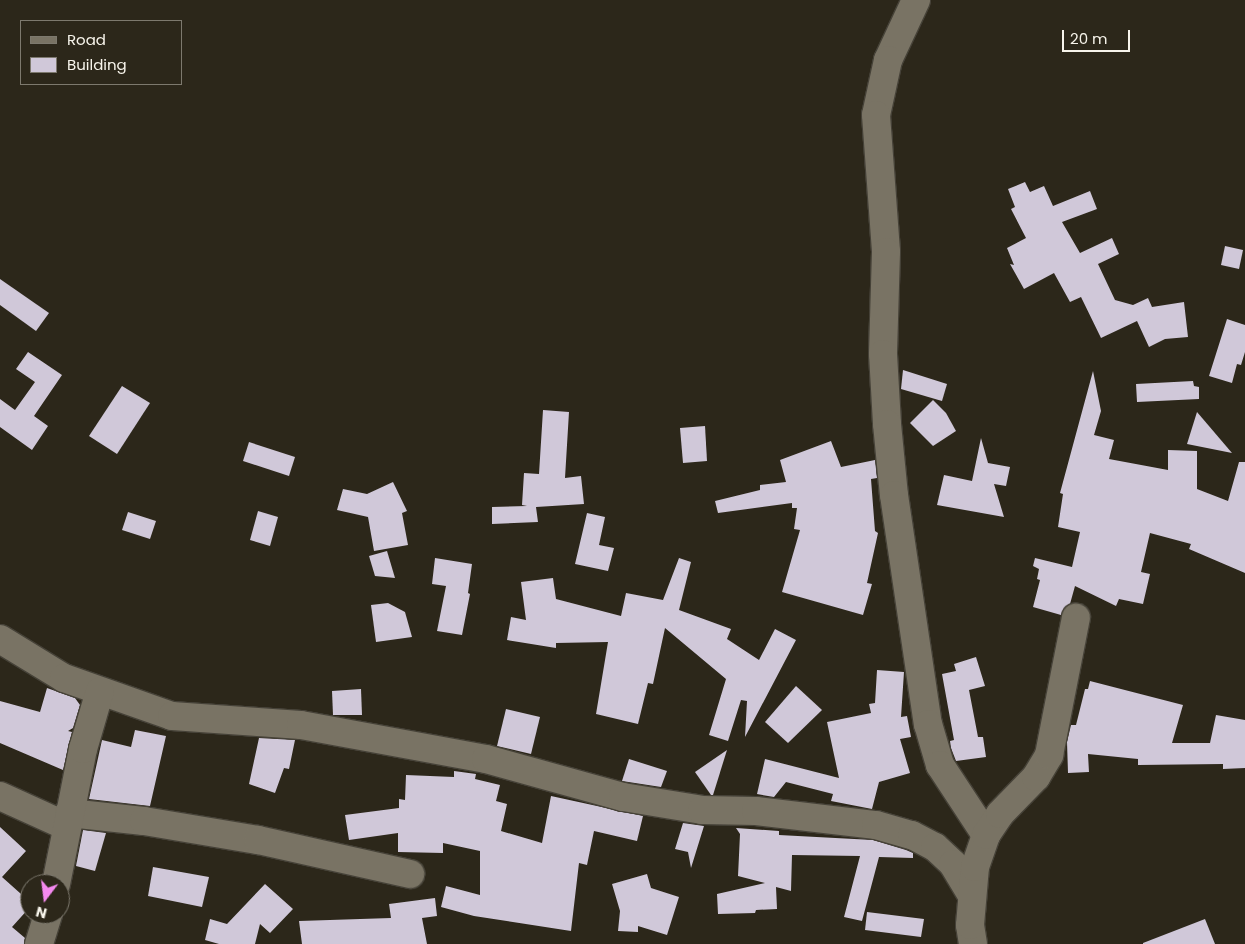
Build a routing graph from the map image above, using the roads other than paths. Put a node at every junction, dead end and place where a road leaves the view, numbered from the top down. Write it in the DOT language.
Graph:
graph roads {
  1 [pos="916,0"];
  2 [pos="1076,618"];
  3 [pos="0,639"];
  4 [pos="100,691"];
  5 [pos="0,796"];
  6 [pos="67,820"];
  7 [pos="986,835"];
  8 [pos="58,874"];
  9 [pos="410,874"];
  10 [pos="970,892"];
  11 [pos="45,924"];
  12 [pos="39,944"];
  13 [pos="973,944"];
  1 -- 7 [label="street"];
  2 -- 7 [label="street"];
  3 -- 4 [label="street"];
  4 -- 6 [label="street"];
  4 -- 10 [label="street"];
  5 -- 6 [label="street"];
  6 -- 8 [label="street"];
  6 -- 9 [label="street"];
  7 -- 10 [label="street"];
  10 -- 13 [label="street"];
  11 -- 12 [label="street"];
}
